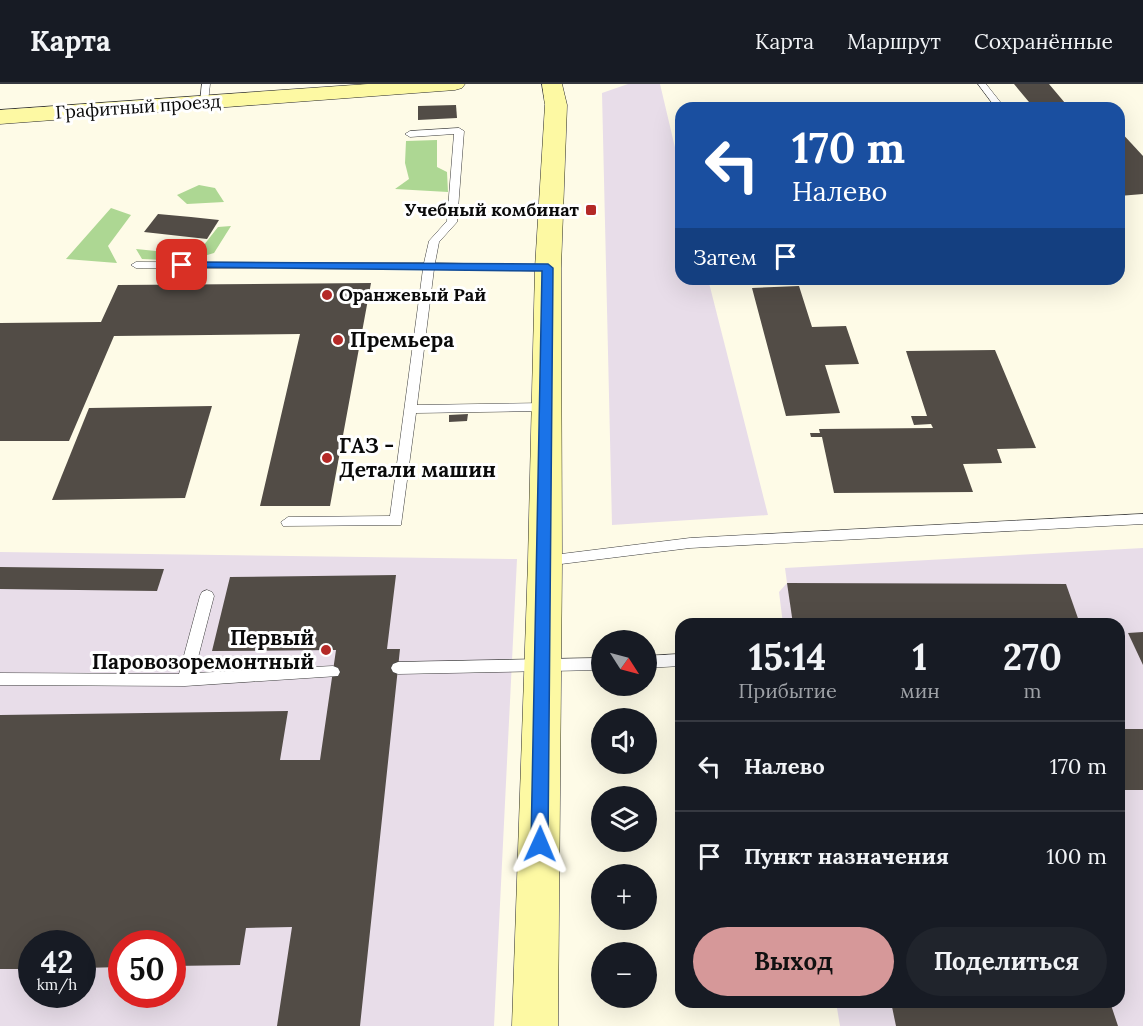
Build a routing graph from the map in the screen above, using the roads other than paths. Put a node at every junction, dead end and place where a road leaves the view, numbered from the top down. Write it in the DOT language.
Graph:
graph roads {
  1 [pos="455,84"];
  2 [pos="552,84"];
  3 [pos="982,84"];
  4 [pos="205,93"];
  5 [pos="996,102"];
  6 [pos="0,117"];
  7 [pos="410,134"];
  8 [pos="136,265"];
  9 [pos="429,266"];
  10 [pos="548,268"];
  11 [pos="546,406"];
  12 [pos="409,409"];
  13 [pos="1143,519"];
  14 [pos="288,522"];
  15 [pos="545,561"];
  16 [pos="207,596"];
  17 [pos="675,660"];
  18 [pos="657,661"];
  19 [pos="591,665"];
  20 [pos="542,667"];
  21 [pos="398,668"];
  22 [pos="333,672"];
  23 [pos="0,679"];
  24 [pos="184,680"];
  25 [pos="535,1026"];
  1 -- 4 [label="main road, Графитный проезд"];
  2 -- 10 [label="main road"];
  3 -- 5 [label="lane"];
  4 -- 6 [label="main road, Графитный проезд"];
  7 -- 9 [label="lane"];
  8 -- 9 [label="lane"];
  9 -- 10 [label="lane"];
  9 -- 12 [label="lane"];
  10 -- 11 [label="main road"];
  11 -- 12 [label="lane"];
  11 -- 15 [label="main road"];
  12 -- 14 [label="lane"];
  13 -- 15 [label="lane"];
  15 -- 20 [label="main road"];
  16 -- 24 [label="lane"];
  17 -- 18 [label="lane"];
  19 -- 20 [label="lane"];
  20 -- 21 [label="lane"];
  20 -- 25 [label="main road"];
  22 -- 24 [label="lane"];
  23 -- 24 [label="lane"];
}
